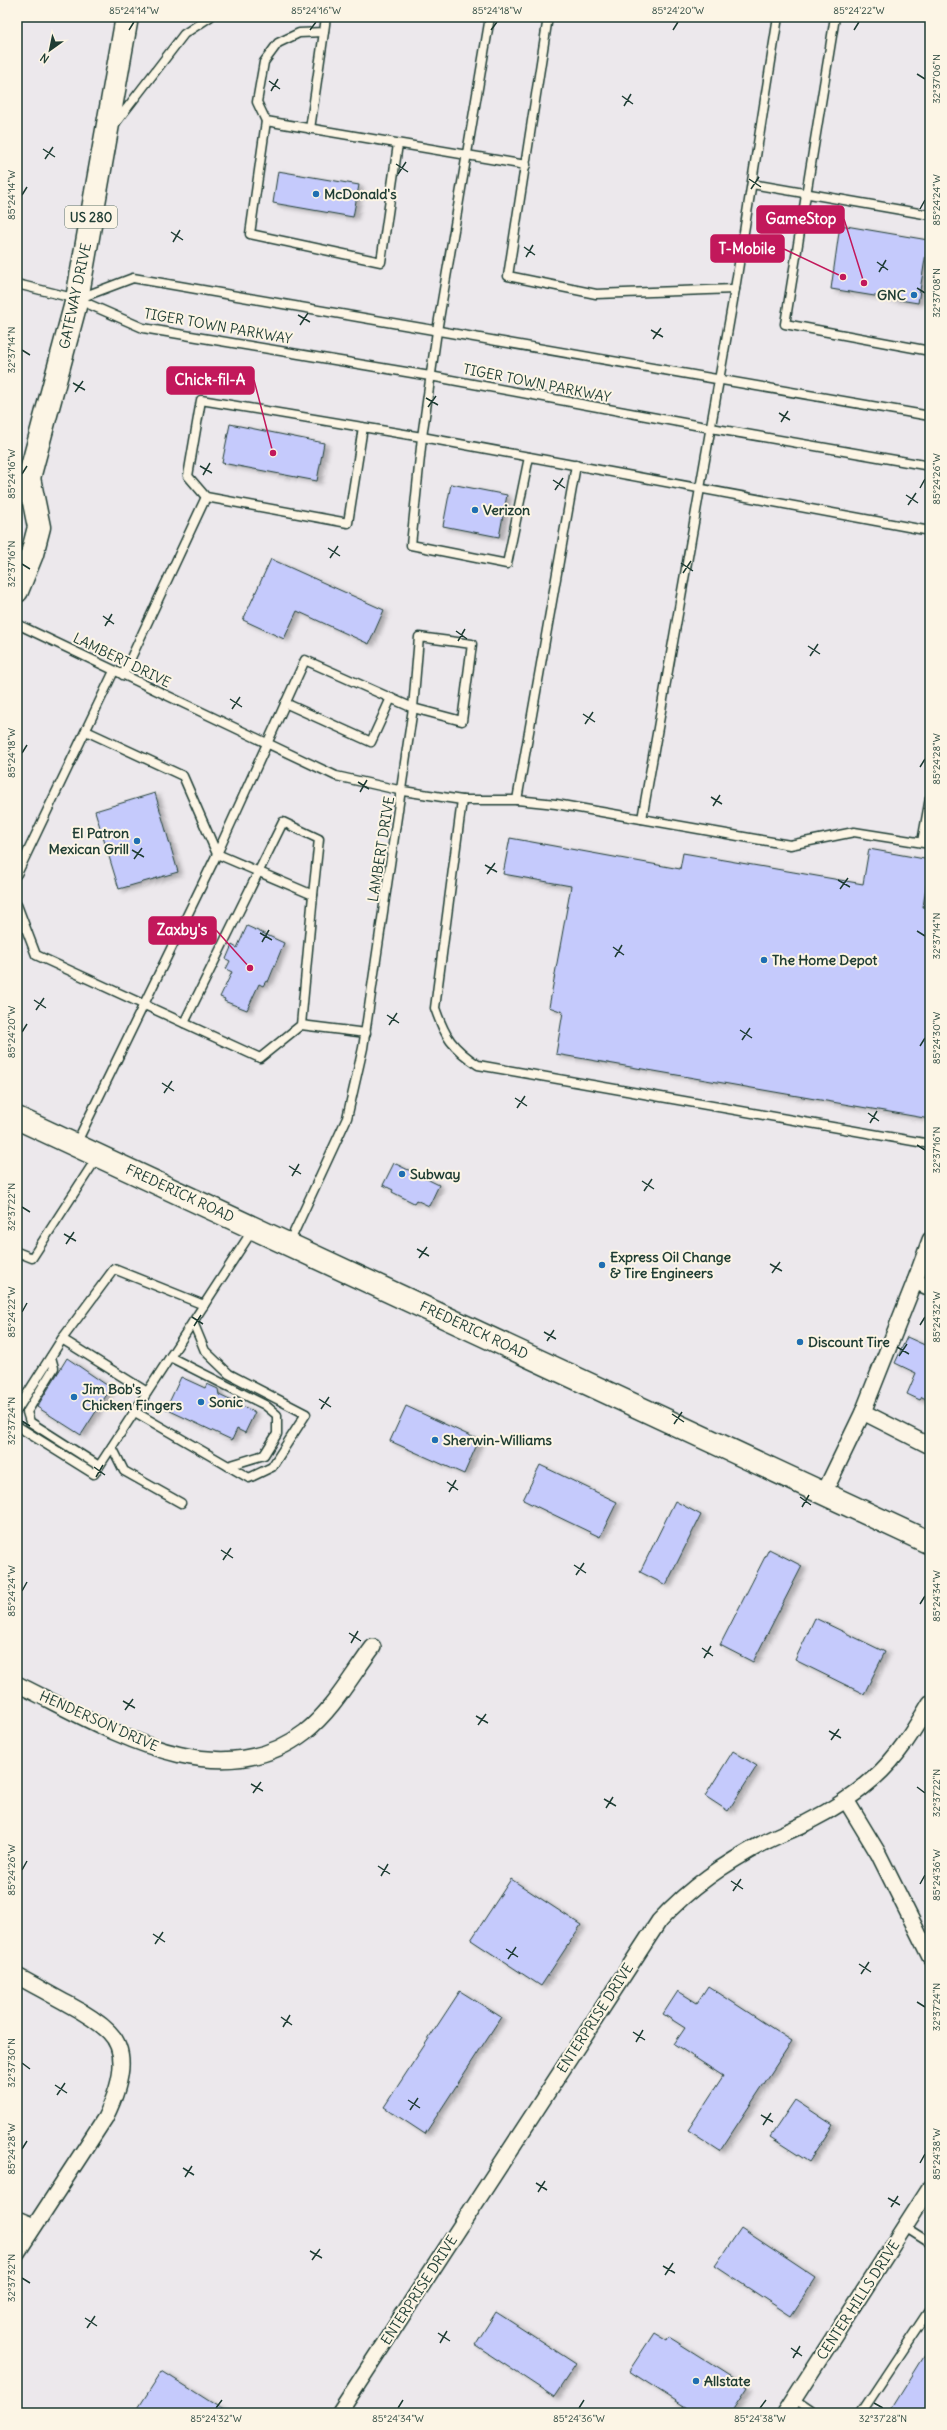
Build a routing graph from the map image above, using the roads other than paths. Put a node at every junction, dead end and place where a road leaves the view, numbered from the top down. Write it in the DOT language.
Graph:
graph roads {
  1 [pos="127,17"];
  2 [pos="210,17"];
  3 [pos="326,17"];
  4 [pos="490,17"];
  5 [pos="548,17"];
  6 [pos="778,17"];
  7 [pos="835,17"];
  8 [pos="324,32"];
  9 [pos="266,121"];
  10 [pos="310,129"];
  11 [pos="104,136"];
  12 [pos="398,144"];
  13 [pos="466,156"];
  14 [pos="526,165"];
  15 [pos="752,184"];
  16 [pos="806,193"];
  17 [pos="930,215"];
  18 [pos="17,284"];
  19 [pos="735,289"];
  20 [pos="77,299"];
  21 [pos="437,331"];
  22 [pos="930,351"];
  23 [pos="430,376"];
  24 [pos="717,381"];
  25 [pos="930,416"];
  26 [pos="363,427"];
  27 [pos="711,428"];
  28 [pos="422,437"];
  29 [pos="528,457"];
  30 [pos="576,465"];
  31 [pos="930,466"];
  32 [pos="23,486"];
  33 [pos="701,488"];
  34 [pos="206,498"];
  35 [pos="930,531"];
  36 [pos="17,590"];
  37 [pos="17,624"];
  38 [pos="114,671"];
  39 [pos="123,675"];
  40 [pos="391,698"];
  41 [pos="285,703"];
  42 [pos="413,708"];
  43 [pos="86,731"];
  44 [pos="267,744"];
  45 [pos="403,791"];
  46 [pos="930,798"];
  47 [pos="462,800"];
  48 [pos="517,800"];
  49 [pos="642,819"];
  50 [pos="926,843"];
  51 [pos="217,854"];
  52 [pos="259,872"];
  53 [pos="17,874"];
  54 [pos="313,895"];
  55 [pos="17,905"];
  56 [pos="144,1005"];
  57 [pos="184,1023"];
  58 [pos="301,1025"];
  59 [pos="366,1033"];
  60 [pos="17,1118"];
  61 [pos="76,1144"];
  62 [pos="930,1144"];
  63 [pos="98,1155"];
  64 [pos="254,1228"];
  65 [pos="930,1240"];
  66 [pos="288,1244"];
  67 [pos="17,1252"];
  68 [pos="915,1281"];
  69 [pos="930,1288"];
  70 [pos="204,1305"];
  71 [pos="193,1322"];
  72 [pos="62,1339"];
  73 [pos="51,1357"];
  74 [pos="170,1357"];
  75 [pos="147,1392"];
  76 [pos="17,1410"];
  77 [pos="135,1412"];
  78 [pos="863,1412"];
  79 [pos="17,1426"];
  80 [pos="930,1446"];
  81 [pos="112,1447"];
  82 [pos="99,1466"];
  83 [pos="228,1466"];
  84 [pos="824,1493"];
  85 [pos="181,1503"];
  86 [pos="930,1543"];
  87 [pos="373,1647"];
  88 [pos="17,1684"];
  89 [pos="930,1703"];
  90 [pos="846,1800"];
  91 [pos="930,1957"];
  92 [pos="17,1976"];
  93 [pos="930,2187"];
  94 [pos="17,2219"];
  95 [pos="34,2226"];
  96 [pos="905,2227"];
  97 [pos="930,2243"];
  98 [pos="17,2253"];
  99 [pos="930,2309"];
  100 [pos="794,2400"];
  101 [pos="339,2413"];
  102 [pos="785,2413"];
  103 [pos="813,2413"];
  104 [pos="862,2413"];
  1 -- 11 [label="main road, GATEWAY DRIVE / US 280"];
  2 -- 11 [label="lane"];
  3 -- 8 [label="lane"];
  4 -- 13 [label="lane"];
  5 -- 14 [label="lane"];
  6 -- 15 [label="lane"];
  7 -- 16 [label="lane"];
  8 -- 9 [label="lane"];
  8 -- 10 [label="lane"];
  9 -- 10 [label="lane"];
  9 -- 12 [label="lane"];
  10 -- 12 [label="lane"];
  11 -- 20 [label="main road, GATEWAY DRIVE / US 280"];
  12 -- 13 [label="lane"];
  13 -- 14 [label="lane"];
  13 -- 21 [label="lane"];
  14 -- 19 [label="lane"];
  15 -- 16 [label="lane"];
  15 -- 19 [label="lane"];
  16 -- 17 [label="lane"];
  16 -- 22 [label="lane"];
  18 -- 20 [label="lane, TIGER TOWN PARKWAY"];
  19 -- 24 [label="lane"];
  20 -- 21 [label="lane"];
  20 -- 23 [label="lane, TIGER TOWN PARKWAY"];
  20 -- 32 [label="main road, GATEWAY DRIVE / US 280"];
  21 -- 23 [label="lane"];
  21 -- 24 [label="lane"];
  23 -- 27 [label="lane, TIGER TOWN PARKWAY"];
  23 -- 28 [label="lane"];
  24 -- 25 [label="lane"];
  24 -- 27 [label="lane"];
  26 -- 28 [label="lane"];
  26 -- 34 [label="lane"];
  26 -- 34 [label="lane"];
  27 -- 31 [label="lane, TIGER TOWN PARKWAY"];
  27 -- 33 [label="lane"];
  28 -- 29 [label="lane"];
  28 -- 29 [label="lane"];
  29 -- 30 [label="lane"];
  30 -- 33 [label="lane"];
  30 -- 48 [label="lane"];
  32 -- 36 [label="main road, GATEWAY DRIVE / US 280"];
  33 -- 35 [label="lane"];
  33 -- 49 [label="lane"];
  34 -- 39 [label="lane"];
  37 -- 38 [label="lane, LAMBERT DRIVE"];
  38 -- 39 [label="lane, LAMBERT DRIVE"];
  38 -- 43 [label="lane"];
  39 -- 44 [label="lane, LAMBERT DRIVE"];
  40 -- 41 [label="lane"];
  40 -- 41 [label="lane"];
  40 -- 42 [label="lane"];
  41 -- 44 [label="lane"];
  42 -- 42 [label="lane"];
  42 -- 45 [label="lane"];
  43 -- 51 [label="lane"];
  43 -- 53 [label="lane"];
  44 -- 45 [label="lane, LAMBERT DRIVE"];
  44 -- 51 [label="lane"];
  45 -- 47 [label="lane"];
  45 -- 59 [label="lane, LAMBERT DRIVE"];
  46 -- 50 [label="lane"];
  47 -- 48 [label="lane"];
  47 -- 62 [label="lane"];
  48 -- 49 [label="lane"];
  49 -- 50 [label="lane"];
  51 -- 52 [label="lane"];
  51 -- 56 [label="lane"];
  52 -- 54 [label="lane"];
  52 -- 54 [label="lane"];
  52 -- 57 [label="lane"];
  54 -- 58 [label="lane"];
  55 -- 56 [label="lane"];
  56 -- 57 [label="lane"];
  56 -- 61 [label="lane"];
  57 -- 58 [label="lane"];
  58 -- 59 [label="lane"];
  59 -- 66 [label="lane, LAMBERT DRIVE"];
  60 -- 61 [label="main road, FREDERICK ROAD"];
  61 -- 63 [label="main road, FREDERICK ROAD"];
  63 -- 64 [label="main road, FREDERICK ROAD"];
  63 -- 67 [label="lane"];
  64 -- 66 [label="main road, FREDERICK ROAD"];
  64 -- 70 [label="lane"];
  65 -- 68 [label="street"];
  66 -- 84 [label="main road, FREDERICK ROAD"];
  68 -- 69 [label="street"];
  68 -- 78 [label="street"];
  70 -- 71 [label="lane"];
  70 -- 72 [label="lane"];
  71 -- 74 [label="lane"];
  71 -- 83 [label="lane"];
  72 -- 73 [label="lane"];
  72 -- 75 [label="lane"];
  73 -- 76 [label="lane"];
  73 -- 82 [label="lane"];
  74 -- 75 [label="lane"];
  74 -- 83 [label="lane"];
  75 -- 77 [label="lane"];
  77 -- 81 [label="lane"];
  77 -- 83 [label="lane"];
  78 -- 80 [label="street"];
  78 -- 84 [label="street"];
  79 -- 82 [label="lane"];
  81 -- 82 [label="lane"];
  81 -- 85 [label="lane"];
  84 -- 86 [label="main road, FREDERICK ROAD"];
  87 -- 88 [label="street, HENDERSON DRIVE"];
  89 -- 90 [label="street, ENTERPRISE DRIVE"];
  90 -- 91 [label="street"];
  90 -- 101 [label="street, ENTERPRISE DRIVE"];
  92 -- 95 [label="street"];
  93 -- 96 [label="street, CENTER HILLS DRIVE"];
  94 -- 95 [label="street"];
  95 -- 98 [label="street"];
  96 -- 97 [label="lane"];
  96 -- 100 [label="street, CENTER HILLS DRIVE"];
  99 -- 104 [label="lane"];
  100 -- 102 [label="street, CENTER HILLS DRIVE"];
  100 -- 103 [label="lane"];
}
